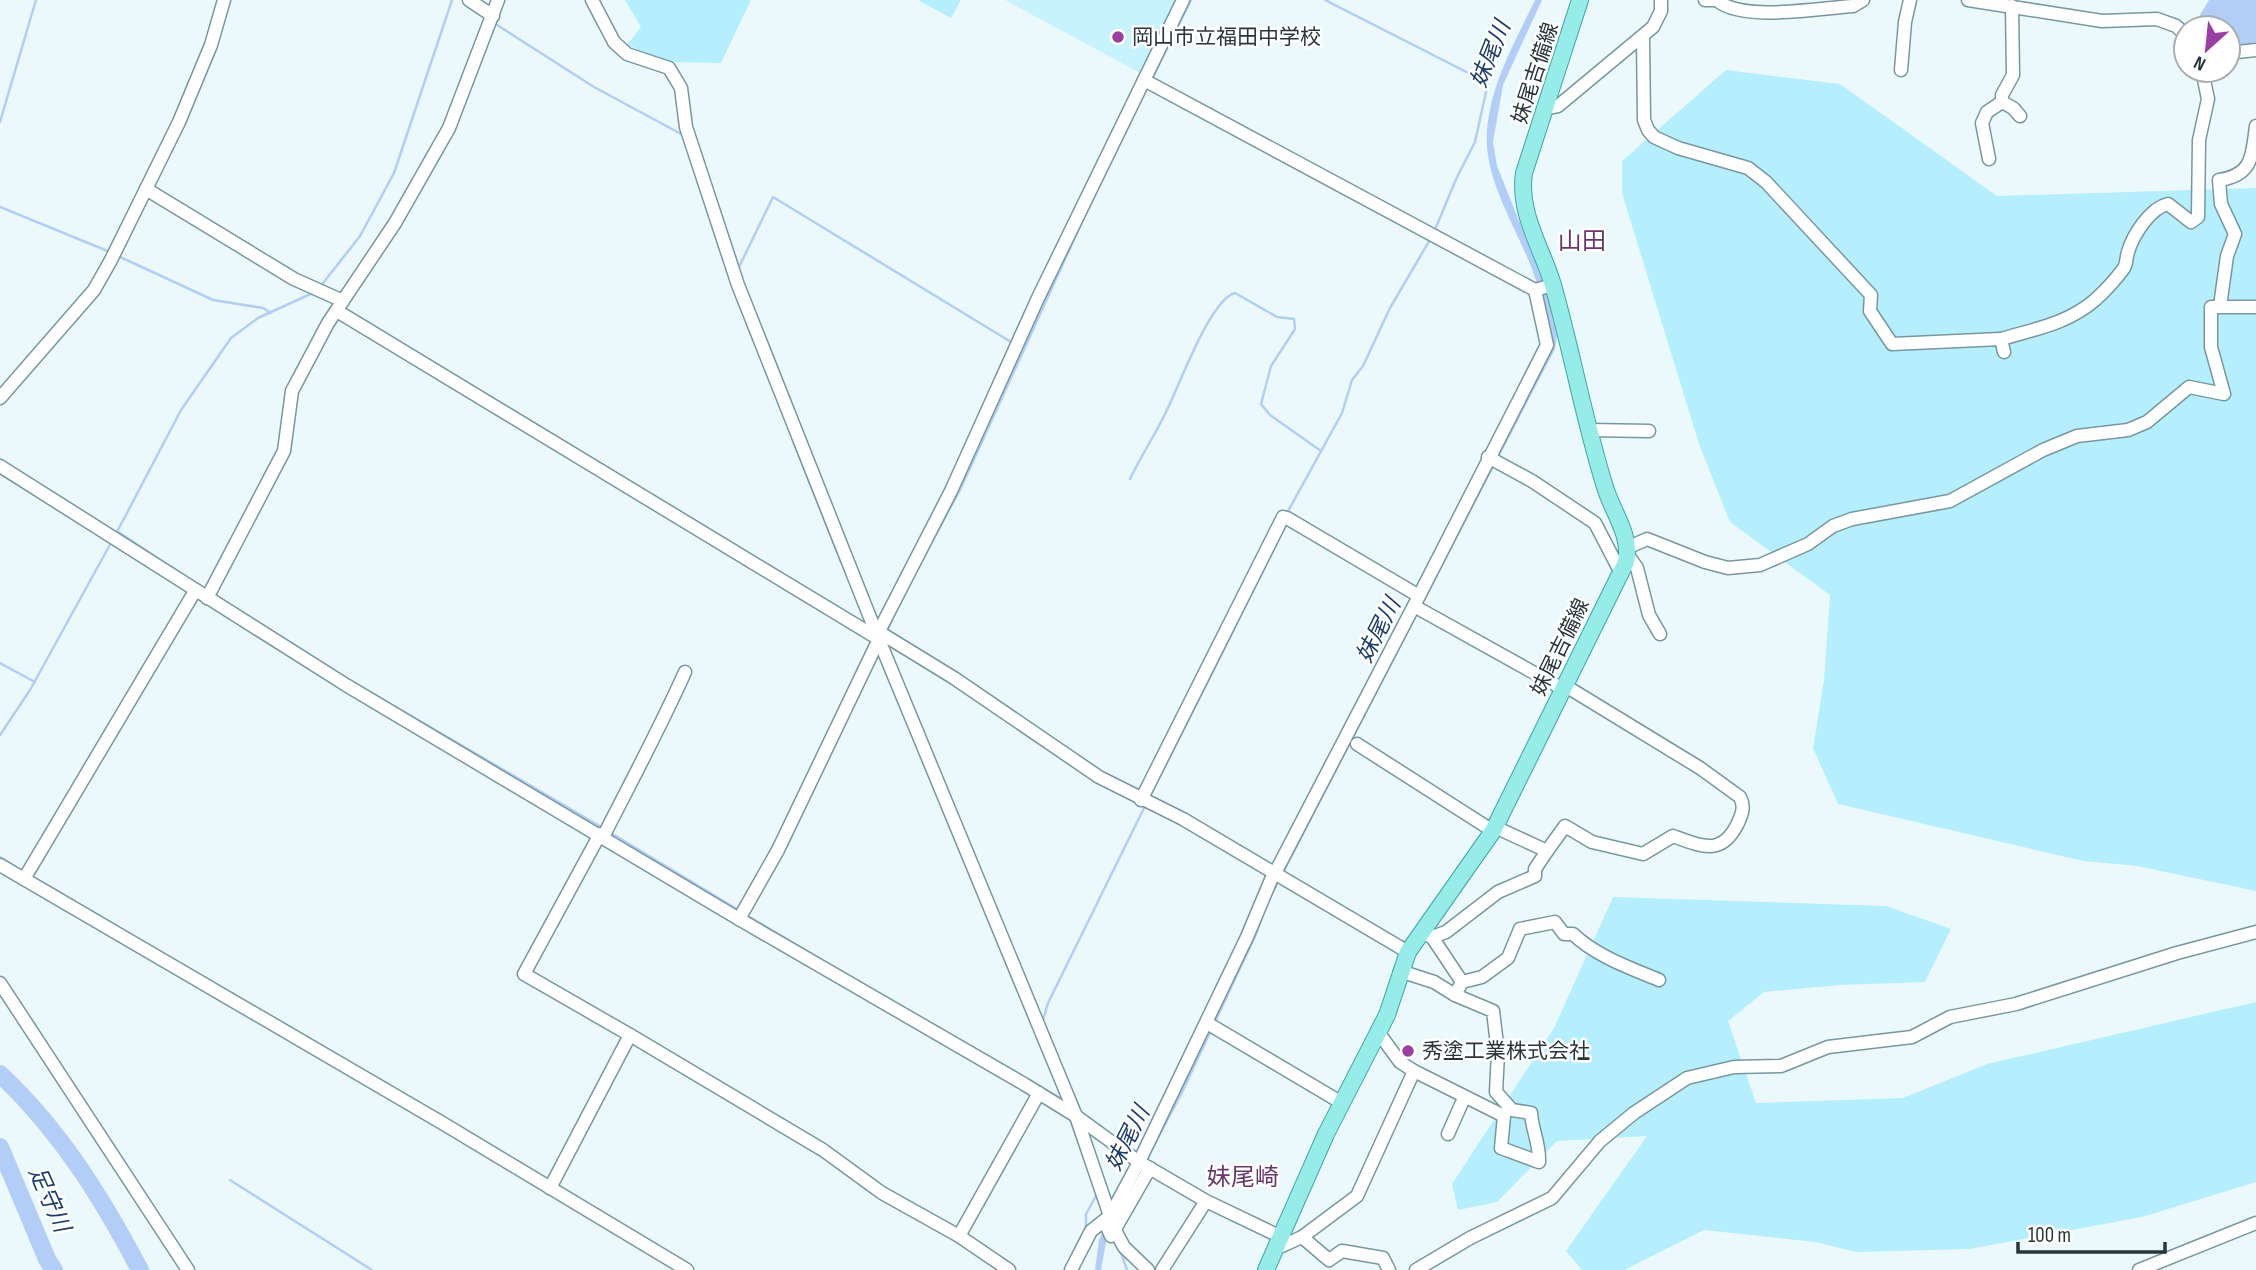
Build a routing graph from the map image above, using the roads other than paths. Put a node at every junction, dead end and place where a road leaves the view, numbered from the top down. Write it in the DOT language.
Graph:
graph roads {
  1 [pos="224,0"];
  2 [pos="469,0"];
  3 [pos="498,0"];
  4 [pos="592,0"];
  5 [pos="1183,0"];
  6 [pos="1580,0"];
  7 [pos="1662,0"];
  8 [pos="1705,0"];
  9 [pos="1719,0"];
  10 [pos="1863,0"];
  11 [pos="1910,0"];
  12 [pos="1968,0"];
  13 [pos="2012,6"];
  14 [pos="491,19"];
  15 [pos="2172,25"];
  16 [pos="1643,37"];
  17 [pos="1901,70"];
  18 [pos="1148,82"];
  19 [pos="2205,84"];
  20 [pos="2002,102"];
  21 [pos="1547,108"];
  22 [pos="2020,116"];
  23 [pos="2256,126"];
  24 [pos="1989,159"];
  25 [pos="146,189"];
  26 [pos="1543,288"];
  27 [pos="340,306"];
  28 [pos="2220,306"];
  29 [pos="2256,307"];
  30 [pos="0,398"];
  31 [pos="1590,430"];
  32 [pos="1649,431"];
  33 [pos="1491,459"];
  34 [pos="0,466"];
  35 [pos="1628,551"];
  36 [pos="1621,573"];
  37 [pos="195,591"];
  38 [pos="209,594"];
  39 [pos="1418,605"];
  40 [pos="1660,634"];
  41 [pos="878,635"];
  42 [pos="685,671"];
  43 [pos="1564,687"];
  44 [pos="1357,744"];
  45 [pos="1145,802"];
  46 [pos="1494,829"];
  47 [pos="604,833"];
  48 [pos="1547,851"];
  49 [pos="0,865"];
  50 [pos="26,875"];
  51 [pos="1277,877"];
  52 [pos="741,915"];
  53 [pos="2256,932"];
  54 [pos="1427,935"];
  55 [pos="1408,953"];
  56 [pos="1400,971"];
  57 [pos="1660,980"];
  58 [pos="1462,982"];
  59 [pos="0,983"];
  60 [pos="1455,995"];
  61 [pos="1211,1025"];
  62 [pos="1378,1032"];
  63 [pos="630,1035"];
  64 [pos="1413,1072"];
  65 [pos="1039,1093"];
  66 [pos="1464,1098"];
  67 [pos="1342,1103"];
  68 [pos="1070,1112"];
  69 [pos="1448,1134"];
  70 [pos="1145,1166"];
  71 [pos="552,1184"];
  72 [pos="1206,1201"];
  73 [pos="2256,1223"];
  74 [pos="1110,1226"];
  75 [pos="960,1234"];
  76 [pos="1302,1237"];
  77 [pos="1278,1243"];
  78 [pos="188,1270"];
  79 [pos="687,1270"];
  80 [pos="1009,1270"];
  81 [pos="1071,1270"];
  82 [pos="1148,1270"];
  83 [pos="1162,1270"];
  84 [pos="1266,1270"];
  85 [pos="1389,1270"];
  86 [pos="1416,1270"];
  87 [pos="2139,1270"];
  1 -- 25 [label="street"];
  2 -- 14 [label="street"];
  3 -- 14 [label="street"];
  4 -- 41 [label="street"];
  5 -- 18 [label="street"];
  6 -- 21 [label="main road, 妹尾吉備線"];
  7 -- 16 [label="street"];
  8 -- 9 [label="street"];
  9 -- 10 [label="street"];
  11 -- 17 [label="street"];
  12 -- 13 [label="street"];
  13 -- 15 [label="street"];
  13 -- 20 [label="street"];
  14 -- 27 [label="street"];
  16 -- 19 [label="street"];
  16 -- 21 [label="street"];
  18 -- 26 [label="street"];
  18 -- 41 [label="street"];
  20 -- 22 [label="street"];
  20 -- 24 [label="street"];
  21 -- 26 [label="main road, 妹尾吉備線"];
  23 -- 28 [label="street"];
  25 -- 27 [label="street"];
  25 -- 30 [label="street"];
  26 -- 31 [label="main road, 妹尾吉備線"];
  26 -- 33 [label="street"];
  27 -- 38 [label="street"];
  27 -- 41 [label="street"];
  28 -- 29 [label="street"];
  28 -- 35 [label="street"];
  31 -- 32 [label="street"];
  31 -- 35 [label="main road, 妹尾吉備線"];
  33 -- 36 [label="street"];
  33 -- 39 [label="street"];
  34 -- 37 [label="street"];
  35 -- 36 [label="main road, 妹尾吉備線"];
  35 -- 40 [label="street"];
  36 -- 43 [label="main road, 妹尾吉備線"];
  37 -- 38 [label="street"];
  37 -- 50 [label="street"];
  38 -- 47 [label="street"];
  39 -- 43 [label="street"];
  39 -- 45 [label="street"];
  39 -- 51 [label="street"];
  41 -- 45 [label="street"];
  41 -- 52 [label="street"];
  41 -- 68 [label="street"];
  42 -- 47 [label="street"];
  43 -- 46 [label="main road, 妹尾吉備線"];
  43 -- 48 [label="street"];
  44 -- 46 [label="street"];
  45 -- 51 [label="street"];
  46 -- 48 [label="street"];
  46 -- 54 [label="main road, 妹尾吉備線"];
  47 -- 52 [label="street"];
  47 -- 63 [label="street"];
  48 -- 54 [label="street"];
  49 -- 50 [label="street"];
  50 -- 71 [label="street"];
  51 -- 55 [label="street"];
  51 -- 61 [label="street"];
  52 -- 65 [label="street"];
  53 -- 86 [label="street"];
  54 -- 55 [label="main road, 妹尾吉備線"];
  54 -- 58 [label="street"];
  55 -- 56 [label="main road, 妹尾吉備線"];
  56 -- 60 [label="street"];
  56 -- 62 [label="main road, 妹尾吉備線"];
  57 -- 58 [label="street"];
  58 -- 60 [label="street"];
  59 -- 78 [label="street"];
  60 -- 66 [label="street"];
  61 -- 67 [label="street"];
  61 -- 70 [label="street"];
  62 -- 64 [label="street"];
  62 -- 67 [label="main road, 妹尾吉備線"];
  63 -- 71 [label="street"];
  63 -- 75 [label="street"];
  64 -- 66 [label="street"];
  64 -- 76 [label="street"];
  65 -- 68 [label="street"];
  65 -- 75 [label="street"];
  66 -- 69 [label="street"];
  67 -- 77 [label="main road, 妹尾吉備線"];
  68 -- 70 [label="street"];
  68 -- 74 [label="street"];
  70 -- 72 [label="street"];
  70 -- 74 [label="street"];
  71 -- 79 [label="street"];
  72 -- 77 [label="street"];
  72 -- 83 [label="street"];
  73 -- 87 [label="street"];
  74 -- 81 [label="street"];
  74 -- 82 [label="street"];
  75 -- 80 [label="street"];
  76 -- 77 [label="street"];
  76 -- 85 [label="street"];
  77 -- 84 [label="main road, 妹尾吉備線"];
}
